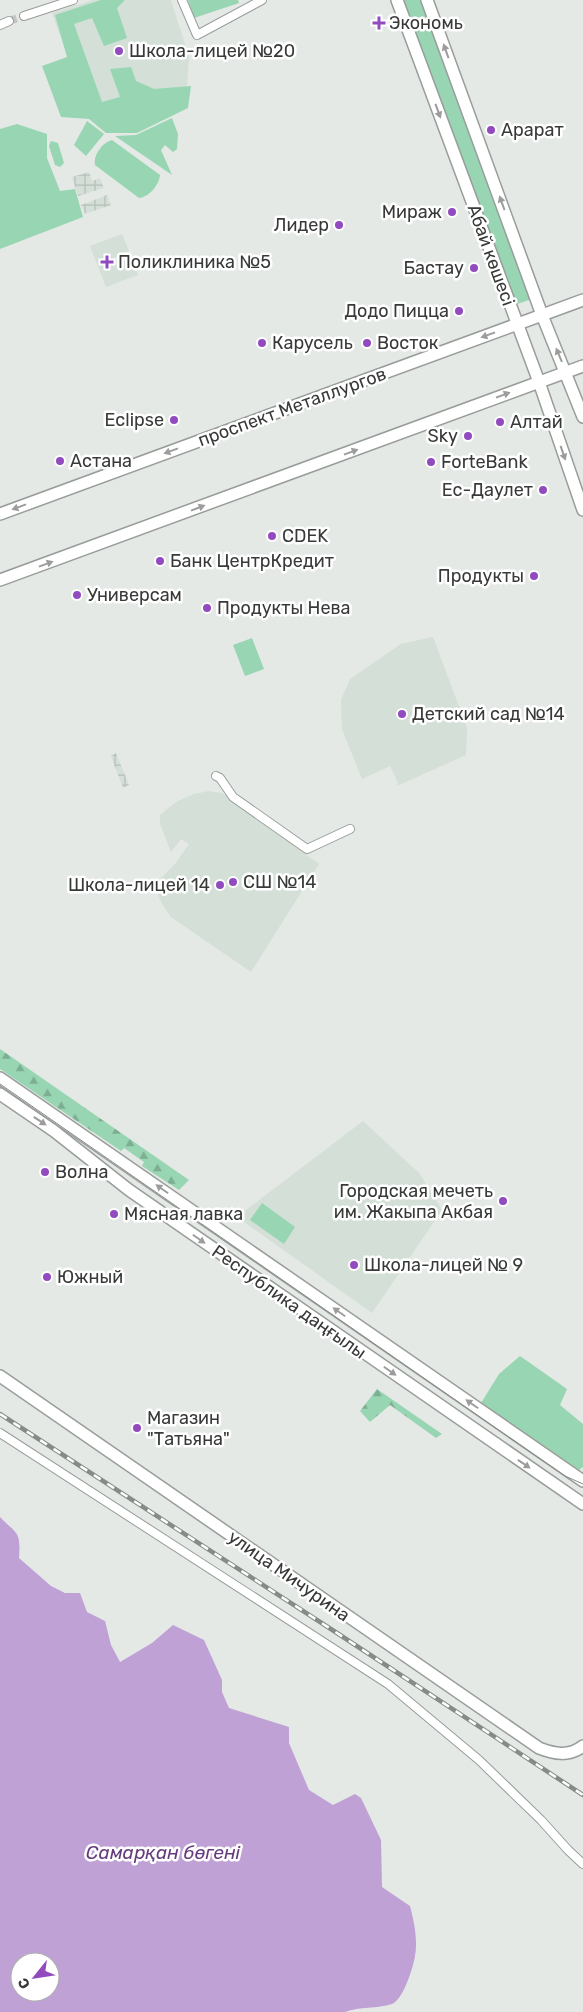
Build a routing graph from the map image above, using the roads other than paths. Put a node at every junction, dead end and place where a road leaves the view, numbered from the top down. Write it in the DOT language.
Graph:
graph roads {
  1 [pos="73,0"];
  2 [pos="182,0"];
  3 [pos="262,0"];
  4 [pos="397,0"];
  5 [pos="427,0"];
  6 [pos="24,16"];
  7 [pos="9,22"];
  8 [pos="0,25"];
  9 [pos="583,300"];
  10 [pos="542,315"];
  11 [pos="517,325"];
  12 [pos="583,366"];
  13 [pos="566,372"];
  14 [pos="538,382"];
  15 [pos="583,417"];
  16 [pos="583,510"];
  17 [pos="0,514"];
  18 [pos="0,580"];
  19 [pos="216,776"];
  20 [pos="350,830"];
  21 [pos="0,1078"];
  22 [pos="0,1094"];
  23 [pos="0,1376"];
  24 [pos="0,1432"];
  25 [pos="582,1480"];
  26 [pos="583,1504"];
  27 [pos="583,1746"];
  28 [pos="583,1864"];
  1 -- 6 [label="street"];
  2 -- 3 [label="street"];
  4 -- 11 [label="main road, Абай көшесі, one-way"];
  10 -- 5 [label="main road, Абай көшесі, one-way"];
  7 -- 8 [label="street"];
  9 -- 10 [label="main road, проспект Металлургов"];
  10 -- 11 [label="main road, проспект Металлургов"];
  13 -- 10 [label="main road, Абай көшесі, one-way"];
  11 -- 14 [label="main road, Абай көшесі"];
  11 -- 17 [label="main road, проспект Металлургов, one-way"];
  12 -- 13 [label="main road"];
  13 -- 14 [label="main road"];
  13 -- 15 [label="main road, Абай көшесі"];
  14 -- 16 [label="main road, Абай көшесі, one-way"];
  18 -- 14 [label="main road, one-way"];
  19 -- 20 [label="street"];
  25 -- 21 [label="main road, Республика даңғылы, one-way"];
  22 -- 26 [label="main road, Республика даңғылы, one-way"];
  23 -- 27 [label="main road, улица Мичурина"];
  24 -- 28 [label="street"];
}
